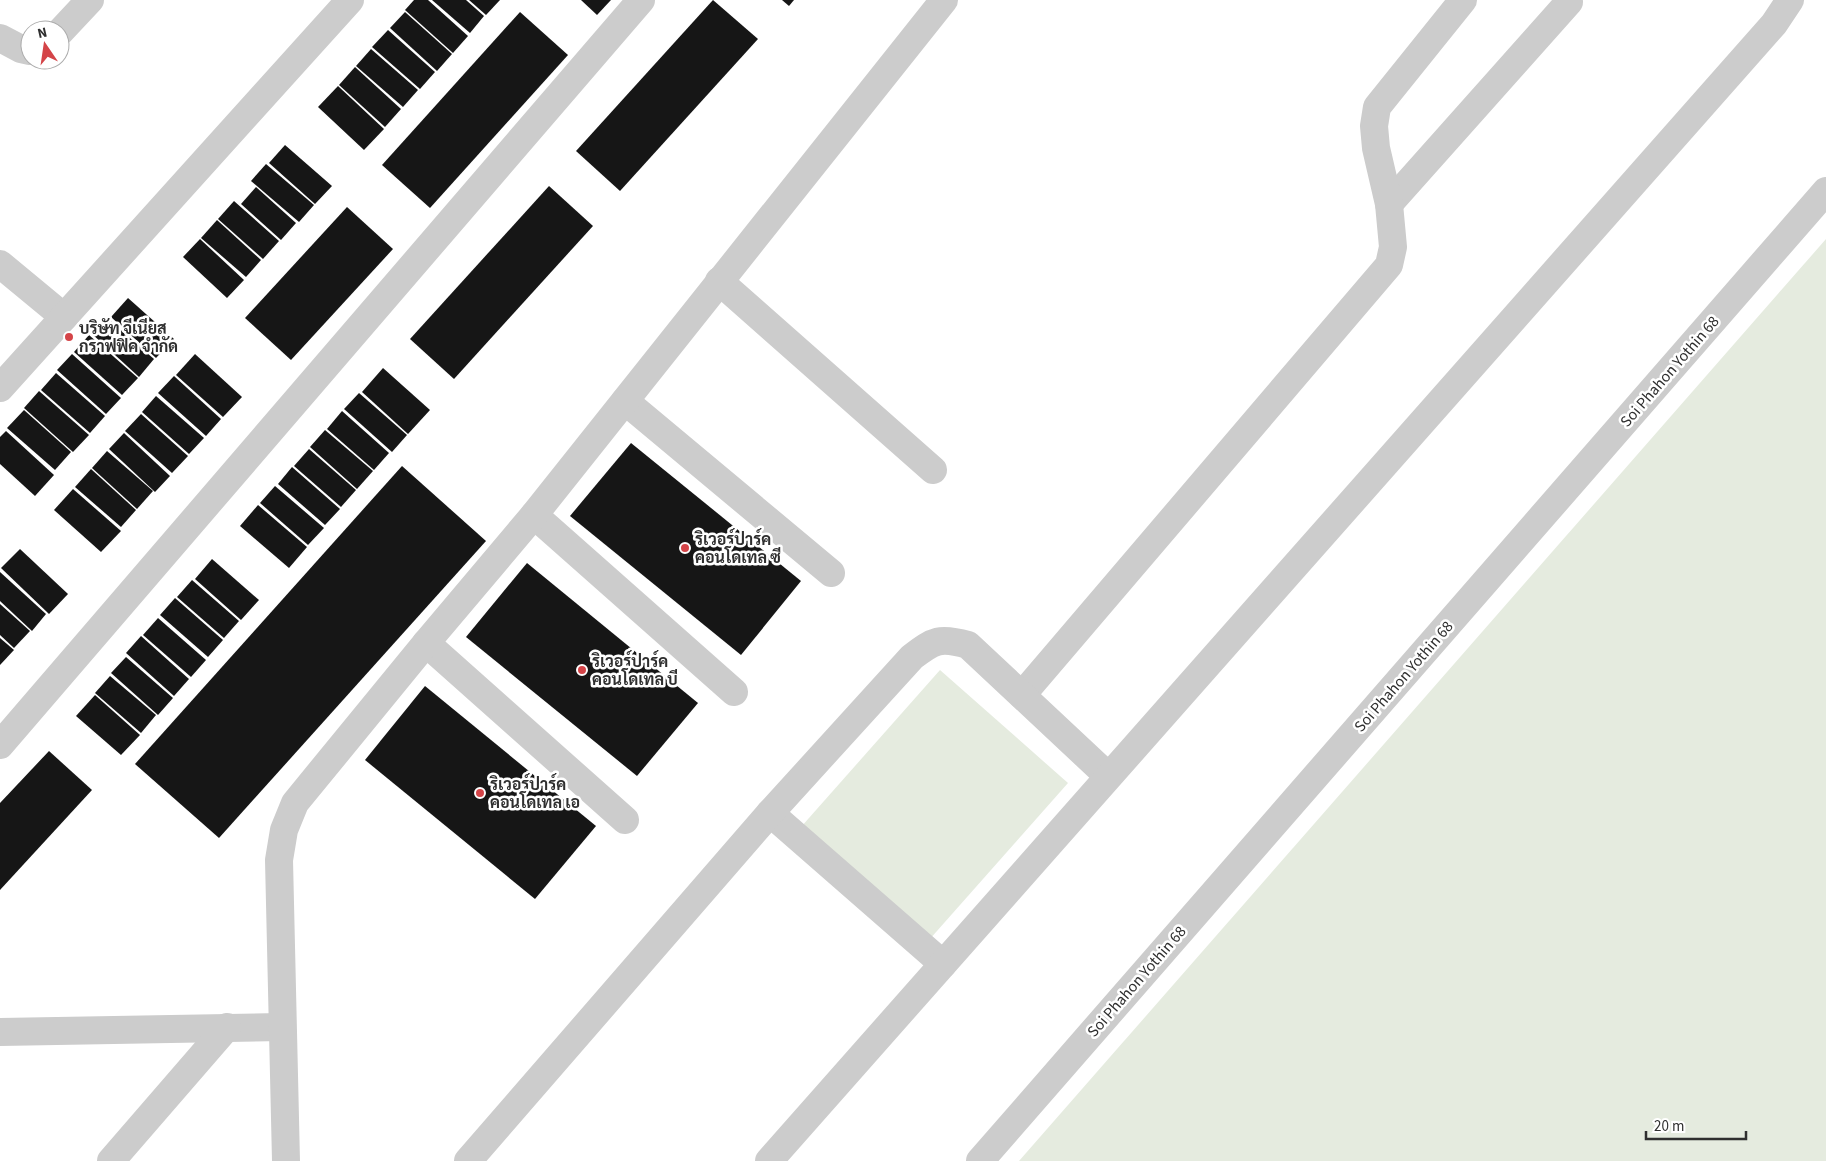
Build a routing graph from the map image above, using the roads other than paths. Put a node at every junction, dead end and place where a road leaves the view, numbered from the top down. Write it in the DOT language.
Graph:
graph roads {
  1 [pos="90,0"];
  2 [pos="350,0"];
  3 [pos="641,0"];
  4 [pos="944,0"];
  5 [pos="1464,0"];
  6 [pos="1790,0"];
  7 [pos="1569,2"];
  8 [pos="70,21"];
  9 [pos="0,38"];
  10 [pos="20,48"];
  11 [pos="1826,192"];
  12 [pos="1389,204"];
  13 [pos="0,264"];
  14 [pos="719,281"];
  15 [pos="64,317"];
  16 [pos="0,388"];
  17 [pos="625,401"];
  18 [pos="933,470"];
  19 [pos="534,515"];
  20 [pos="831,573"];
  21 [pos="426,643"];
  22 [pos="734,692"];
  23 [pos="1022,695"];
  24 [pos="0,745"];
  25 [pos="1108,776"];
  26 [pos="770,813"];
  27 [pos="625,820"];
  28 [pos="943,964"];
  29 [pos="282,1026"];
  30 [pos="227,1027"];
  31 [pos="0,1032"];
  32 [pos="111,1161"];
  33 [pos="286,1161"];
  34 [pos="468,1161"];
  35 [pos="769,1161"];
  36 [pos="980,1161"];
  1 -- 8 [label="street"];
  2 -- 15 [label="street"];
  3 -- 24 [label="street"];
  4 -- 14 [label="street"];
  5 -- 12 [label="street"];
  6 -- 25 [label="street"];
  7 -- 12 [label="street"];
  9 -- 10 [label="street"];
  11 -- 36 [label="street, Soi Phahon Yothin 68"];
  12 -- 23 [label="street"];
  13 -- 15 [label="street"];
  14 -- 17 [label="street"];
  14 -- 18 [label="street"];
  15 -- 16 [label="street"];
  17 -- 19 [label="street"];
  17 -- 20 [label="street"];
  19 -- 21 [label="street"];
  19 -- 22 [label="street"];
  21 -- 27 [label="street"];
  21 -- 29 [label="street"];
  23 -- 25 [label="street"];
  23 -- 26 [label="street"];
  25 -- 28 [label="street"];
  26 -- 28 [label="street"];
  26 -- 34 [label="street"];
  28 -- 35 [label="street"];
  29 -- 30 [label="street"];
  29 -- 33 [label="street"];
  30 -- 31 [label="street"];
  30 -- 32 [label="street"];
}
